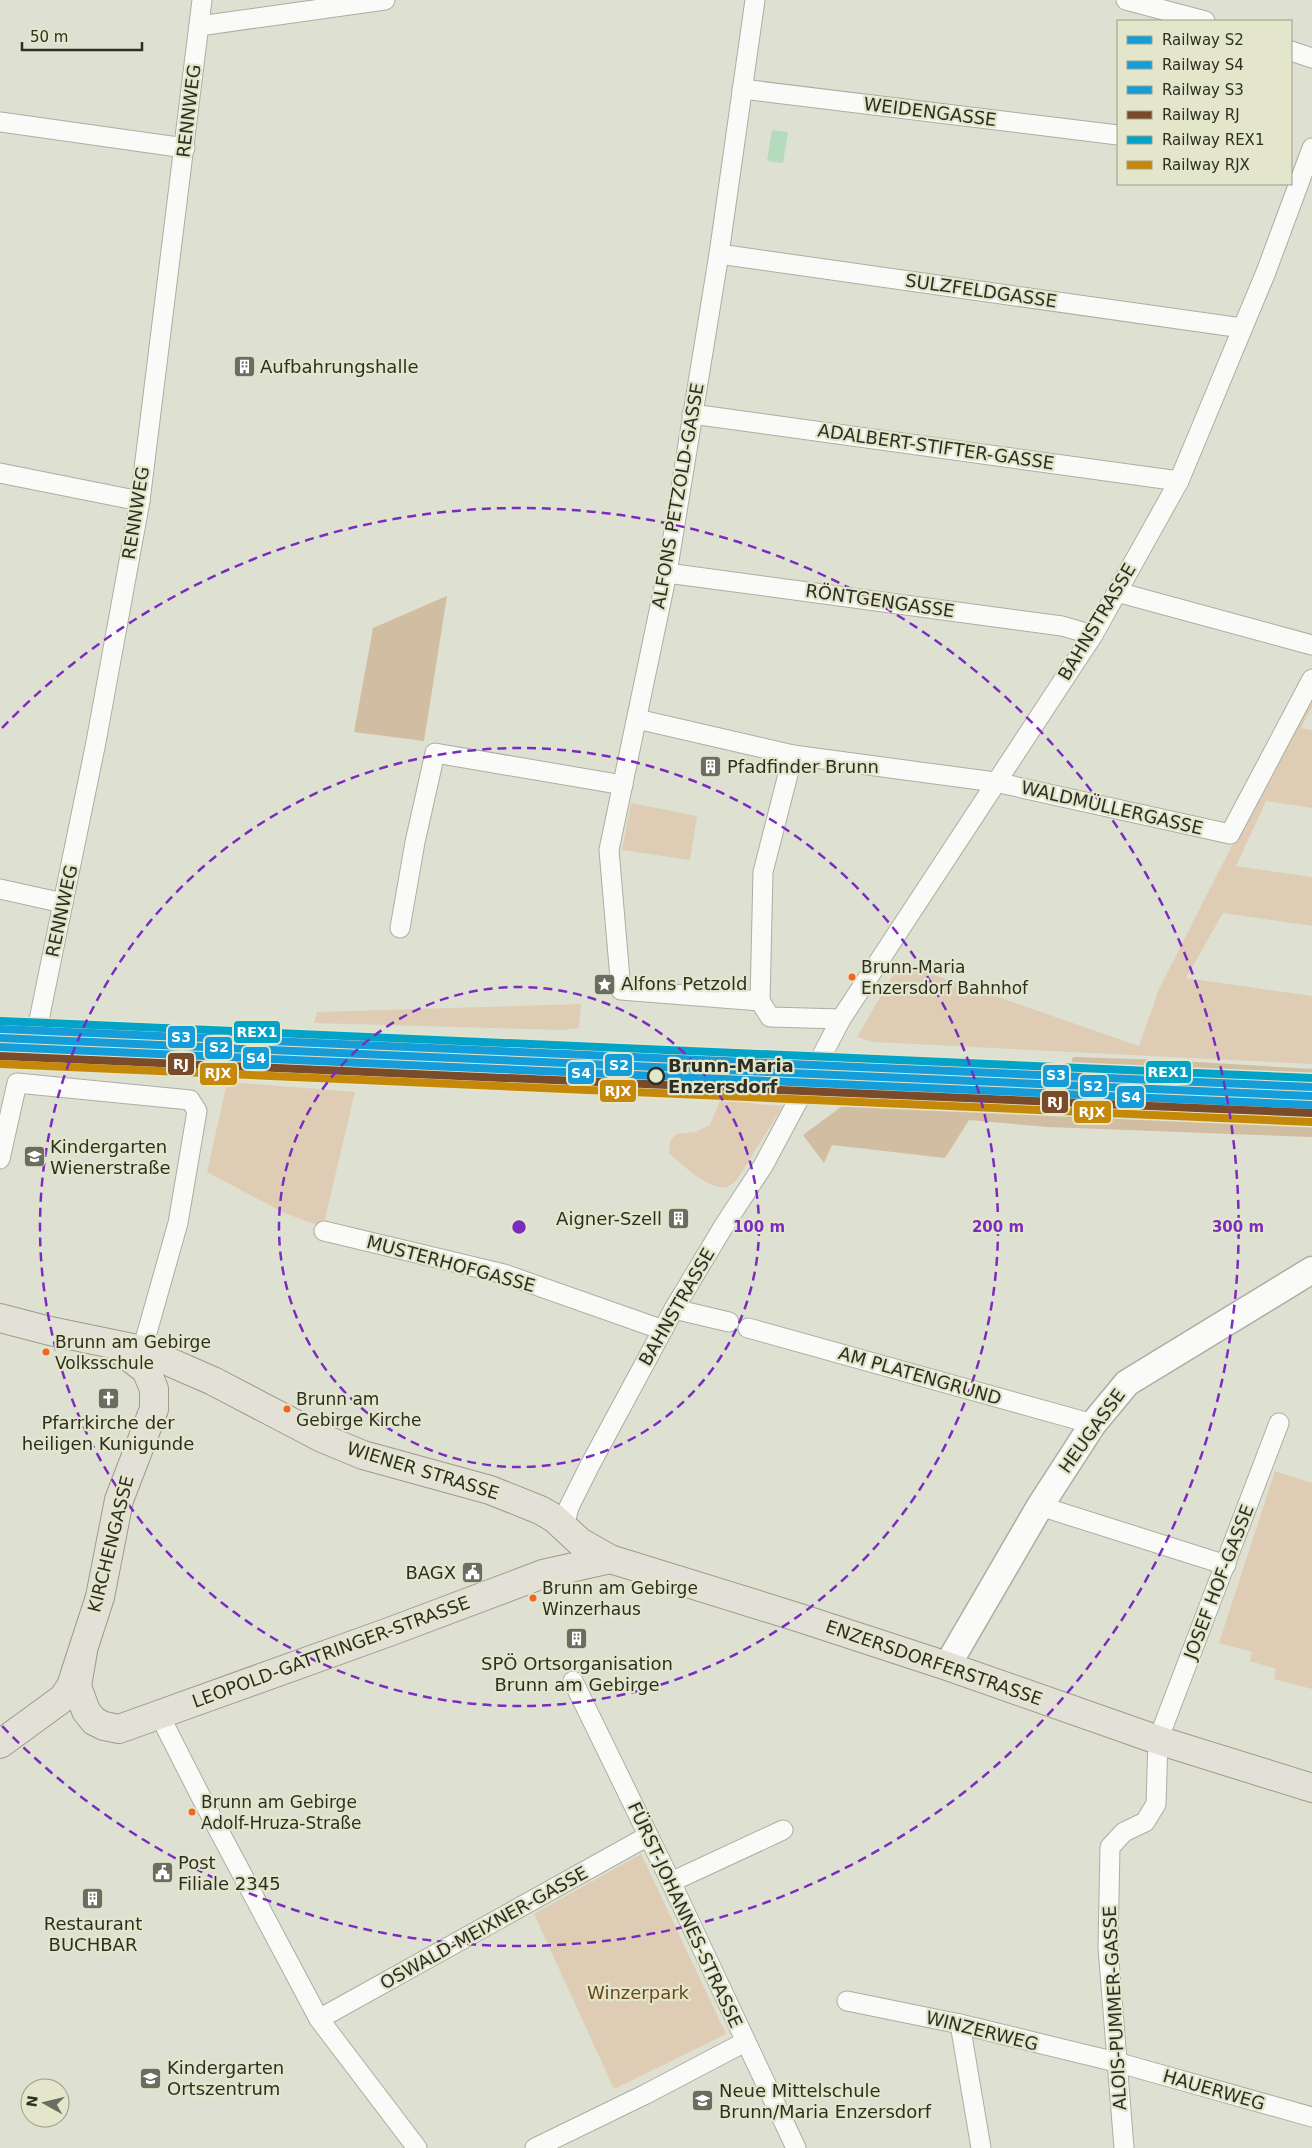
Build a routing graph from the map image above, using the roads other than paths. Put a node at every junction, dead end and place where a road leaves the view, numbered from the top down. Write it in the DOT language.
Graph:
graph roads {
  1 [pos="202,0"];
  2 [pos="385,0"];
  3 [pos="755,0"];
  4 [pos="1126,0"];
  5 [pos="1197,13"];
  6 [pos="200,26"];
  7 [pos="1292,51"];
  8 [pos="1312,58"];
  9 [pos="742,89"];
  10 [pos="0,122"];
  11 [pos="1117,135"];
  12 [pos="184,148"];
  13 [pos="1303,155"];
  14 [pos="719,254"];
  15 [pos="1242,328"];
  16 [pos="692,414"];
  17 [pos="0,473"];
  18 [pos="1179,481"];
  19 [pos="140,501"];
  20 [pos="667,572"];
  21 [pos="1117,592"];
  22 [pos="1093,635"];
  23 [pos="1312,645"];
  24 [pos="1312,679"];
  25 [pos="637,719"];
  26 [pos="793,755"];
  27 [pos="995,782"];
  28 [pos="624,786"];
  29 [pos="0,889"];
  30 [pos="63,903"];
  31 [pos="400,928"];
  32 [pos="760,1001"];
  33 [pos="841,1019"];
  34 [pos="38,1020"];
  35 [pos="818,1063"];
  36 [pos="801,1096"];
  37 [pos="0,1159"];
  38 [pos="324,1231"];
  39 [pos="1312,1270"];
  40 [pos="674,1308"];
  41 [pos="0,1318"];
  42 [pos="729,1322"];
  43 [pos="748,1328"];
  44 [pos="663,1330"];
  45 [pos="140,1357"];
  46 [pos="214,1381"];
  47 [pos="154,1409"];
  48 [pos="1279,1423"];
  49 [pos="1093,1424"];
  50 [pos="1040,1506"];
  51 [pos="564,1526"];
  52 [pos="610,1559"];
  53 [pos="1226,1564"];
  54 [pos="543,1574"];
  55 [pos="83,1651"];
  56 [pos="947,1666"];
  57 [pos="573,1682"];
  58 [pos="86,1711"];
  59 [pos="161,1713"];
  60 [pos="1158,1740"];
  61 [pos="0,1744"];
  62 [pos="0,1756"];
  63 [pos="1312,1788"];
  64 [pos="783,1830"];
  65 [pos="648,1836"];
  66 [pos="671,1882"];
  67 [pos="847,2001"];
  68 [pos="319,2019"];
  69 [pos="960,2024"];
  70 [pos="745,2042"];
  71 [pos="1116,2062"];
  72 [pos="1312,2117"];
  73 [pos="417,2148"];
  74 [pos="535,2148"];
  75 [pos="796,2148"];
  76 [pos="981,2148"];
  77 [pos="1124,2148"];
  1 -- 6 [label="street, RENNWEG"];
  2 -- 6 [label="street"];
  3 -- 9 [label="street, ALFONS PETZOLD-GASSE"];
  4 -- 5 [label="street"];
  6 -- 12 [label="street, RENNWEG"];
  7 -- 8 [label="street"];
  9 -- 11 [label="street, WEIDENGASSE"];
  9 -- 14 [label="street, ALFONS PETZOLD-GASSE"];
  10 -- 12 [label="street"];
  12 -- 19 [label="street, RENNWEG"];
  13 -- 15 [label="street, BAHNSTRASSE"];
  14 -- 15 [label="street, SULZFELDGASSE"];
  14 -- 16 [label="street, ALFONS PETZOLD-GASSE"];
  15 -- 18 [label="street, BAHNSTRASSE"];
  16 -- 18 [label="street, ADALBERT-STIFTER-GASSE"];
  16 -- 20 [label="street, ALFONS PETZOLD-GASSE"];
  17 -- 19 [label="street"];
  18 -- 21 [label="street, BAHNSTRASSE"];
  19 -- 30 [label="street, RENNWEG"];
  20 -- 22 [label="street, RÖNTGENGASSE"];
  20 -- 25 [label="street, ALFONS PETZOLD-GASSE"];
  21 -- 22 [label="street, BAHNSTRASSE"];
  21 -- 23 [label="street"];
  22 -- 27 [label="street, BAHNSTRASSE"];
  24 -- 27 [label="street, WALDMÜLLERGASSE"];
  25 -- 26 [label="street, WALDMÜLLERGASSE"];
  25 -- 28 [label="street, ALFONS PETZOLD-GASSE"];
  26 -- 27 [label="street, WALDMÜLLERGASSE"];
  26 -- 32 [label="street"];
  27 -- 33 [label="street, BAHNSTRASSE"];
  28 -- 31 [label="street"];
  28 -- 32 [label="street, ALFONS PETZOLD-GASSE"];
  29 -- 30 [label="street"];
  30 -- 34 [label="street, RENNWEG"];
  32 -- 33 [label="street"];
  33 -- 35 [label="street, BAHNSTRASSE"];
  36 -- 40 [label="street, BAHNSTRASSE"];
  37 -- 45 [label="street"];
  38 -- 44 [label="street, MUSTERHOFGASSE"];
  39 -- 49 [label="street, HEUGASSE"];
  40 -- 42 [label="street"];
  40 -- 44 [label="street, BAHNSTRASSE"];
  41 -- 45 [label="main road, KIRCHENGASSE"];
  43 -- 49 [label="street, AM PLATENGRUND"];
  44 -- 51 [label="street, BAHNSTRASSE"];
  45 -- 46 [label="main road, WIENER STRASSE"];
  45 -- 47 [label="main road, KIRCHENGASSE"];
  46 -- 47 [label="main road, KIRCHENGASSE"];
  46 -- 51 [label="main road, WIENER STRASSE"];
  47 -- 55 [label="main road, KIRCHENGASSE"];
  48 -- 53 [label="street, JOSEF HOF-GASSE"];
  49 -- 50 [label="street, HEUGASSE"];
  50 -- 53 [label="street"];
  50 -- 56 [label="street, HEUGASSE"];
  51 -- 52 [label="main road, ENZERSDORFERSTRASSE"];
  51 -- 54 [label="main road"];
  52 -- 54 [label="main road, LEOPOLD-GATTRINGER-STRASSE"];
  52 -- 56 [label="main road, ENZERSDORFERSTRASSE"];
  53 -- 60 [label="street, JOSEF HOF-GASSE"];
  54 -- 59 [label="main road, LEOPOLD-GATTRINGER-STRASSE"];
  55 -- 58 [label="main road"];
  55 -- 61 [label="main road"];
  56 -- 60 [label="main road, ENZERSDORFERSTRASSE"];
  57 -- 65 [label="street, FÜRST-JOHANNES-STRASSE"];
  58 -- 59 [label="main road, LEOPOLD-GATTRINGER-STRASSE"];
  58 -- 62 [label="main road"];
  59 -- 68 [label="street"];
  60 -- 63 [label="main road, ENZERSDORFERSTRASSE"];
  60 -- 71 [label="street, ALOIS-PUMMER-GASSE"];
  64 -- 66 [label="street"];
  65 -- 66 [label="street, FÜRST-JOHANNES-STRASSE"];
  65 -- 68 [label="street, OSWALD-MEIXNER-GASSE"];
  66 -- 70 [label="street, FÜRST-JOHANNES-STRASSE"];
  67 -- 69 [label="street, WINZERWEG"];
  68 -- 73 [label="street"];
  69 -- 71 [label="street, WINZERWEG"];
  69 -- 76 [label="street"];
  70 -- 74 [label="street"];
  70 -- 75 [label="street, FÜRST-JOHANNES-STRASSE"];
  71 -- 72 [label="street, HAUERWEG"];
  71 -- 77 [label="street, ALOIS-PUMMER-GASSE"];
}
